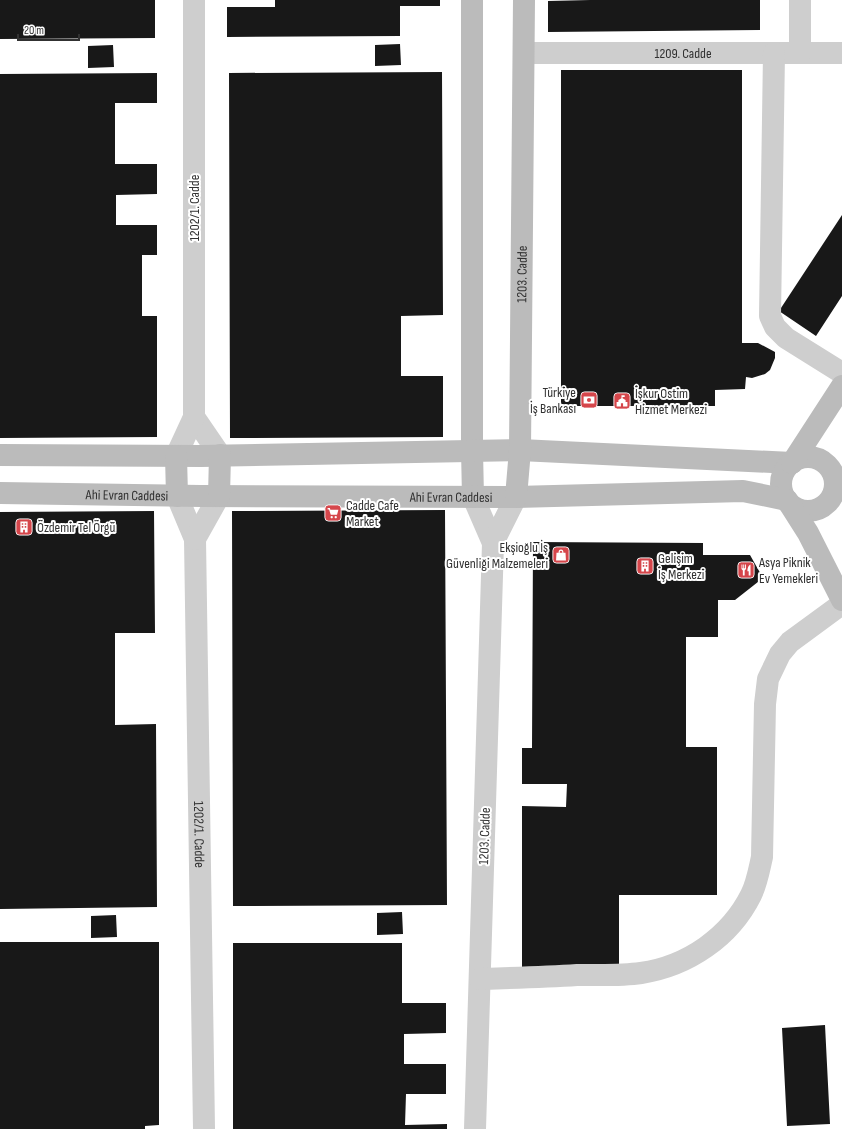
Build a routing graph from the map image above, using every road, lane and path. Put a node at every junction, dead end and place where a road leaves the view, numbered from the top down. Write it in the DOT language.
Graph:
graph roads {
  1 [pos="194,0"];
  2 [pos="472,0"];
  3 [pos="524,0"];
  4 [pos="800,0"];
  5 [pos="524,53"];
  6 [pos="774,53"];
  7 [pos="800,53"];
  8 [pos="842,53"];
  9 [pos="842,373"];
  10 [pos="842,386"];
  11 [pos="194,417"];
  12 [pos="472,450"];
  13 [pos="520,450"];
  14 [pos="0,455"];
  15 [pos="220,455"];
  16 [pos="176,456"];
  17 [pos="792,463"];
  18 [pos="840,488"];
  19 [pos="0,493"];
  20 [pos="177,496"];
  21 [pos="219,496"];
  22 [pos="473,497"];
  23 [pos="516,497"];
  24 [pos="787,500"];
  25 [pos="195,539"];
  26 [pos="493,543"];
  27 [pos="842,600"];
  28 [pos="842,604"];
  29 [pos="480,979"];
  30 [pos="204,1129"];
  31 [pos="475,1129"];
  1 -- 11 [label="street, 1202/1. Cadde"];
  2 -- 12 [label="main road, 1203. Cadde"];
  3 -- 5 [label="main road, 1203. Cadde"];
  4 -- 7 [label="street"];
  5 -- 6 [label="street, 1209. Cadde"];
  5 -- 13 [label="main road, 1203. Cadde"];
  6 -- 7 [label="street, 1209. Cadde"];
  6 -- 9 [label="street"];
  7 -- 8 [label="street, 1209. Cadde"];
  10 -- 17 [label="main road"];
  11 -- 15 [label="street"];
  11 -- 16 [label="street, 1202/1. Cadde"];
  12 -- 13 [label="main road"];
  12 -- 15 [label="main road"];
  12 -- 22 [label="main road, 1203. Cadde"];
  13 -- 17 [label="main road"];
  13 -- 23 [label="main road, 1203. Cadde"];
  14 -- 16 [label="main road"];
  15 -- 16 [label="main road"];
  15 -- 21 [label="main road"];
  16 -- 20 [label="main road, 1202/1. Cadde"];
  17 -- 18 [label="main road"];
  17 -- 24 [label="main road"];
  18 -- 24 [label="main road"];
  19 -- 20 [label="main road, Ahi Evran Caddesi"];
  20 -- 21 [label="main road, Ahi Evran Caddesi"];
  20 -- 25 [label="street, 1202/1. Cadde"];
  21 -- 22 [label="main road, Ahi Evran Caddesi"];
  21 -- 25 [label="street"];
  22 -- 23 [label="main road, Ahi Evran Caddesi"];
  22 -- 26 [label="street, 1203. Cadde"];
  23 -- 24 [label="main road, Ahi Evran Caddesi"];
  23 -- 26 [label="street, 1203. Cadde"];
  24 -- 27 [label="main road"];
  25 -- 30 [label="street, 1202/1. Cadde"];
  26 -- 29 [label="street, 1203. Cadde"];
  28 -- 29 [label="street"];
  29 -- 31 [label="street, 1203. Cadde"];
}
